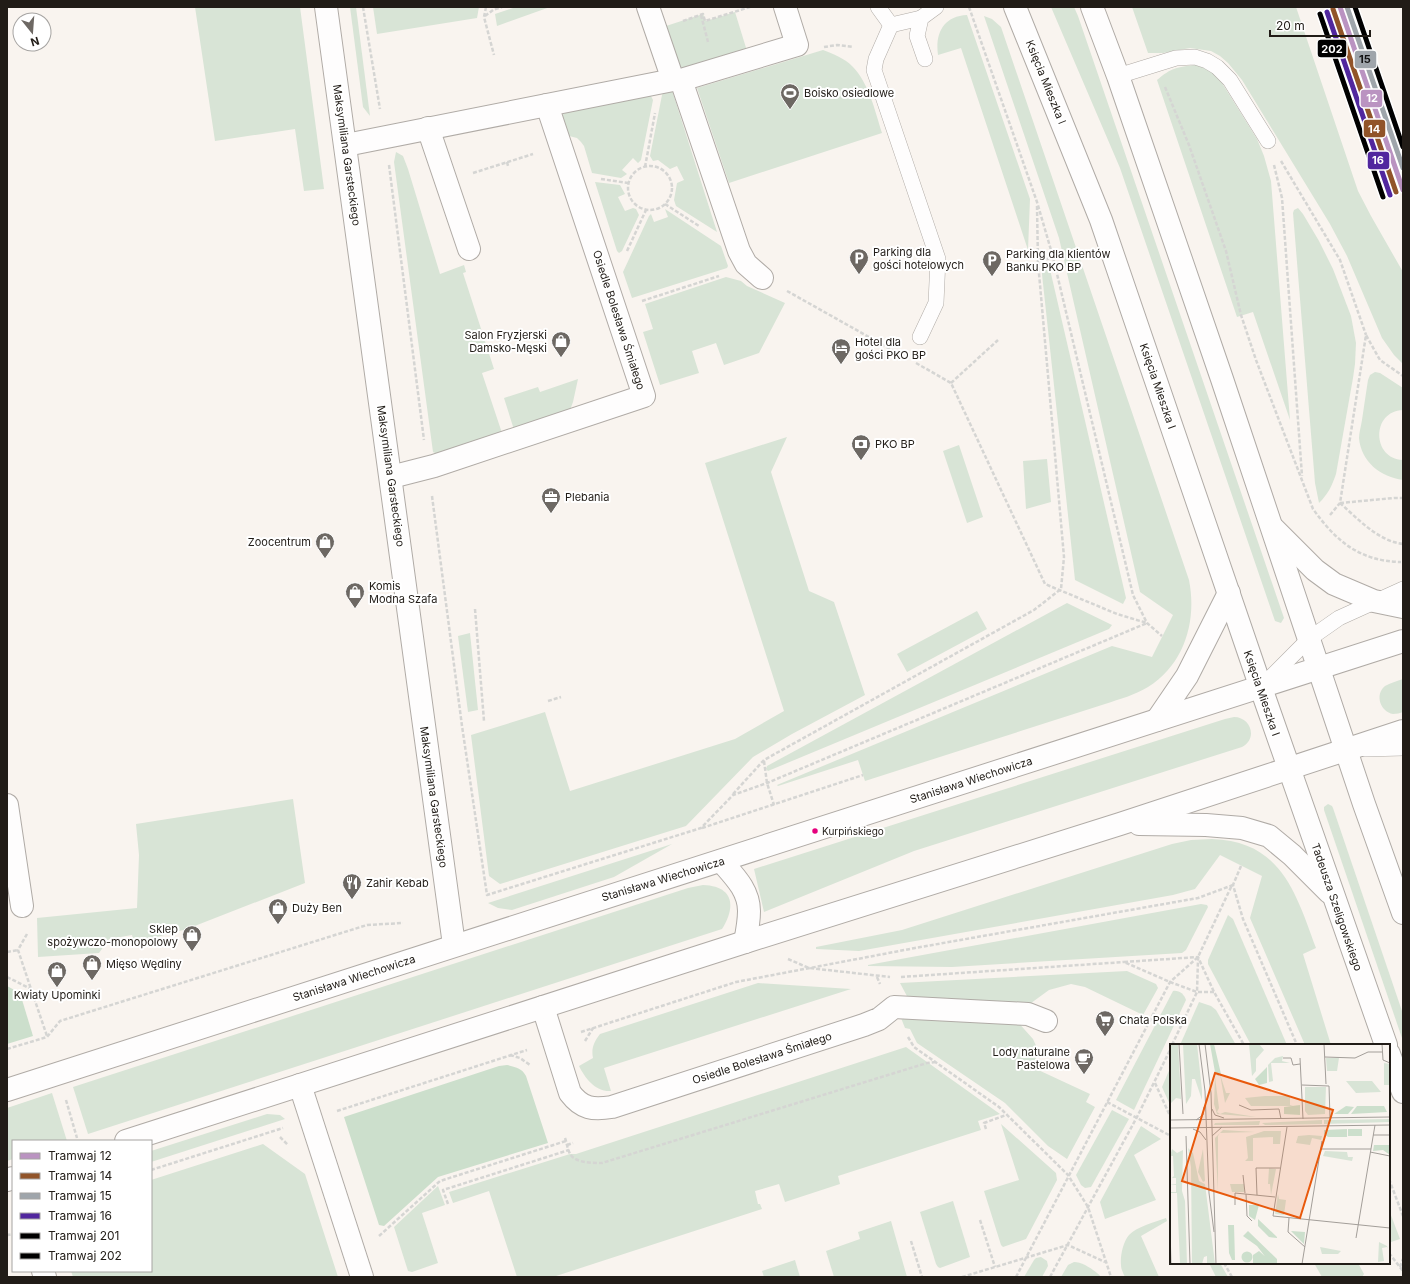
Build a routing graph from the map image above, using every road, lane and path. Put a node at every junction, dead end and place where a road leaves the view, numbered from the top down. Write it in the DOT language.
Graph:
graph roads {
  1 [pos="326,7"];
  2 [pos="486,7"];
  3 [pos="502,7"];
  4 [pos="648,7"];
  5 [pos="750,7"];
  6 [pos="785,7"];
  7 [pos="936,7"];
  8 [pos="970,7"];
  9 [pos="1015,7"];
  10 [pos="1092,7"];
  11 [pos="878,8"];
  12 [pos="484,17"];
  13 [pos="921,18"];
  14 [pos="656,30"];
  15 [pos="887,31"];
  16 [pos="797,45"];
  17 [pos="494,55"];
  18 [pos="925,59"];
  19 [pos="1157,65"];
  20 [pos="1118,76"];
  21 [pos="672,81"];
  22 [pos="547,105"];
  23 [pos="428,128"];
  24 [pos="1268,141"];
  25 [pos="346,145"];
  26 [pos="562,150"];
  27 [pos="507,162"];
  28 [pos="508,166"];
  29 [pos="645,167"];
  30 [pos="446,182"];
  31 [pos="1037,202"];
  32 [pos="469,250"];
  33 [pos="1053,256"];
  34 [pos="1038,262"];
  35 [pos="746,264"];
  36 [pos="762,278"];
  37 [pos="792,293"];
  38 [pos="615,309"];
  39 [pos="1366,335"];
  40 [pos="920,338"];
  41 [pos="998,340"];
  42 [pos="903,356"];
  43 [pos="910,360"];
  44 [pos="1403,376"];
  45 [pos="951,383"];
  46 [pos="391,476"];
  47 [pos="1302,479"];
  48 [pos="1403,498"];
  49 [pos="1340,503"];
  50 [pos="1330,515"];
  51 [pos="1272,527"];
  52 [pos="1403,544"];
  53 [pos="1403,562"];
  54 [pos="1061,589"];
  55 [pos="1403,589"];
  56 [pos="1229,593"];
  57 [pos="1374,601"];
  58 [pos="1403,607"];
  59 [pos="475,610"];
  60 [pos="1147,623"];
  61 [pos="1162,636"];
  62 [pos="1309,639"];
  63 [pos="1403,641"];
  64 [pos="1319,668"];
  65 [pos="1261,688"];
  66 [pos="561,697"];
  67 [pos="548,701"];
  68 [pos="1157,720"];
  69 [pos="484,721"];
  70 [pos="1403,731"];
  71 [pos="1403,748"];
  72 [pos="1346,750"];
  73 [pos="764,760"];
  74 [pos="1289,769"];
  75 [pos="863,775"];
  76 [pos="767,783"];
  77 [pos="733,795"];
  78 [pos="774,805"];
  79 [pos="7,808"];
  80 [pos="1120,824"];
  81 [pos="701,828"];
  82 [pos="721,861"];
  83 [pos="1241,866"];
  84 [pos="1233,885"];
  85 [pos="487,895"];
  86 [pos="1333,896"];
  87 [pos="22,906"];
  88 [pos="1403,913"];
  89 [pos="403,922"];
  90 [pos="745,942"];
  91 [pos="454,945"];
  92 [pos="18,950"];
  93 [pos="7,952"];
  94 [pos="1198,957"];
  95 [pos="1124,962"];
  96 [pos="809,968"];
  97 [pos="7,977"];
  98 [pos="877,977"];
  99 [pos="1170,982"];
  100 [pos="30,989"];
  101 [pos="1197,992"];
  102 [pos="1214,992"];
  103 [pos="543,1007"];
  104 [pos="891,1009"];
  105 [pos="1046,1021"];
  106 [pos="47,1037"];
  107 [pos="554,1041"];
  108 [pos="1172,1044"];
  109 [pos="1243,1044"];
  110 [pos="1297,1044"];
  111 [pos="1386,1044"];
  112 [pos="7,1049"];
  113 [pos="1170,1050"];
  114 [pos="509,1055"];
  115 [pos="1390,1057"];
  116 [pos="936,1062"];
  117 [pos="534,1070"];
  118 [pos="1155,1082"];
  119 [pos="300,1086"];
  120 [pos="7,1090"];
  121 [pos="1403,1092"];
  122 [pos="65,1097"];
  123 [pos="1107,1102"];
  124 [pos="1007,1115"];
  125 [pos="1170,1116"];
  126 [pos="1137,1117"];
  127 [pos="311,1119"];
  128 [pos="986,1129"];
  129 [pos="1169,1134"];
  130 [pos="77,1138"];
  131 [pos="565,1138"];
  132 [pos="129,1140"];
  133 [pos="566,1141"];
  134 [pos="573,1143"];
  135 [pos="567,1145"];
  136 [pos="569,1150"];
  137 [pos="152,1170"];
  138 [pos="1068,1175"];
  139 [pos="1390,1182"];
  140 [pos="448,1204"];
  141 [pos="1088,1207"];
  142 [pos="1403,1216"];
  143 [pos="980,1220"];
  144 [pos="378,1236"];
  145 [pos="911,1241"];
  146 [pos="1068,1245"];
  147 [pos="1390,1254"];
  148 [pos="1027,1257"];
  149 [pos="1403,1259"];
  150 [pos="1106,1263"];
  151 [pos="1225,1264"];
  152 [pos="995,1267"];
  153 [pos="1400,1267"];
  154 [pos="1403,1270"];
  155 [pos="362,1277"];
  156 [pos="922,1277"];
  157 [pos="962,1277"];
  158 [pos="1016,1277"];
  159 [pos="1050,1277"];
  160 [pos="1111,1277"];
  161 [pos="1232,1277"];
  1 -- 25 [label="street, Maksymiliana Garsteckiego"];
  2 -- 12 [label="path"];
  3 -- 12 [label="path"];
  4 -- 14 [label="street"];
  5 -- 14 [label="path"];
  6 -- 16 [label="street"];
  7 -- 13 [label="lane"];
  8 -- 31 [label="path"];
  9 -- 56 [label="street, Księcia Mieszka I"];
  10 -- 20 [label="street"];
  11 -- 15 [label="lane"];
  12 -- 17 [label="path"];
  13 -- 15 [label="lane"];
  13 -- 18 [label="lane"];
  14 -- 21 [label="street"];
  15 -- 16 [label="path"];
  15 -- 40 [label="lane"];
  16 -- 21 [label="street"];
  19 -- 20 [label="lane"];
  19 -- 24 [label="lane"];
  19 -- 47 [label="path"];
  20 -- 51 [label="street"];
  21 -- 22 [label="street"];
  21 -- 29 [label="path"];
  21 -- 35 [label="street"];
  22 -- 23 [label="street"];
  22 -- 26 [label="street, Osiedle Bolesława Śmiałego"];
  23 -- 25 [label="street"];
  23 -- 30 [label="street"];
  24 -- 39 [label="path"];
  24 -- 47 [label="path"];
  25 -- 46 [label="street, Maksymiliana Garsteckiego"];
  26 -- 27 [label="path"];
  26 -- 38 [label="street, Osiedle Bolesława Śmiałego"];
  27 -- 28 [label="path"];
  27 -- 30 [label="path"];
  29 -- 29 [label="path"];
  30 -- 32 [label="street"];
  31 -- 33 [label="path"];
  31 -- 34 [label="path"];
  33 -- 34 [label="path"];
  33 -- 60 [label="path"];
  34 -- 54 [label="path"];
  35 -- 36 [label="street"];
  35 -- 38 [label="path"];
  37 -- 42 [label="path"];
  38 -- 46 [label="street, Osiedle Bolesława Śmiałego"];
  39 -- 44 [label="path"];
  39 -- 49 [label="path"];
  41 -- 45 [label="path"];
  43 -- 45 [label="path"];
  45 -- 54 [label="path"];
  46 -- 91 [label="street, Maksymiliana Garsteckiego"];
  47 -- 53 [label="path"];
  48 -- 49 [label="path"];
  49 -- 50 [label="path"];
  49 -- 52 [label="path"];
  51 -- 57 [label="street"];
  51 -- 62 [label="street"];
  54 -- 60 [label="path"];
  54 -- 73 [label="path"];
  55 -- 57 [label="lane"];
  56 -- 65 [label="street, Księcia Mieszka I"];
  56 -- 68 [label="street"];
  57 -- 58 [label="street"];
  57 -- 62 [label="lane"];
  59 -- 69 [label="path"];
  60 -- 61 [label="path"];
  60 -- 76 [label="path"];
  62 -- 64 [label="street"];
  62 -- 65 [label="lane"];
  63 -- 64 [label="street, Stanisława Wiechowicza"];
  64 -- 65 [label="street, Stanisława Wiechowicza"];
  64 -- 72 [label="street"];
  65 -- 68 [label="street, Stanisława Wiechowicza"];
  65 -- 74 [label="street, Księcia Mieszka I"];
  66 -- 67 [label="path"];
  68 -- 82 [label="street, Stanisława Wiechowicza"];
  70 -- 72 [label="street"];
  71 -- 72 [label="lane"];
  72 -- 74 [label="street"];
  72 -- 88 [label="street"];
  73 -- 76 [label="path"];
  73 -- 77 [label="path"];
  74 -- 80 [label="street"];
  74 -- 86 [label="street, Tadeusza Szeligowskiego"];
  75 -- 78 [label="path"];
  76 -- 77 [label="path"];
  76 -- 78 [label="path"];
  77 -- 81 [label="path"];
  78 -- 81 [label="path"];
  79 -- 87 [label="street"];
  80 -- 86 [label="street"];
  80 -- 90 [label="street"];
  81 -- 85 [label="path"];
  82 -- 90 [label="street"];
  82 -- 91 [label="street, Stanisława Wiechowicza"];
  83 -- 84 [label="path"];
  84 -- 94 [label="path"];
  84 -- 96 [label="path"];
  84 -- 110 [label="path"];
  86 -- 111 [label="street, Tadeusza Szeligowskiego"];
  87 -- 92 [label="path"];
  89 -- 106 [label="path"];
  90 -- 103 [label="street"];
  91 -- 120 [label="street, Stanisława Wiechowicza"];
  92 -- 93 [label="path"];
  92 -- 100 [label="path"];
  94 -- 95 [label="path"];
  94 -- 99 [label="path"];
  94 -- 101 [label="path"];
  94 -- 102 [label="path"];
  95 -- 98 [label="path"];
  95 -- 99 [label="path"];
  96 -- 98 [label="path"];
  96 -- 107 [label="path"];
  97 -- 100 [label="path"];
  98 -- 104 [label="path"];
  99 -- 101 [label="path"];
  99 -- 123 [label="path"];
  100 -- 106 [label="path"];
  101 -- 102 [label="path"];
  101 -- 108 [label="path"];
  102 -- 109 [label="path"];
  103 -- 107 [label="street, Osiedle Bolesława Śmiałego"];
  103 -- 119 [label="street"];
  104 -- 105 [label="street"];
  104 -- 107 [label="street, Osiedle Bolesława Śmiałego"];
  104 -- 116 [label="path"];
  106 -- 112 [label="path"];
  107 -- 114 [label="path"];
  113 -- 118 [label="path"];
  114 -- 117 [label="path"];
  114 -- 127 [label="path"];
  115 -- 121 [label="street"];
  116 -- 124 [label="path"];
  116 -- 136 [label="path"];
  118 -- 125 [label="path"];
  118 -- 126 [label="path"];
  119 -- 127 [label="street"];
  119 -- 132 [label="street"];
  122 -- 130 [label="path"];
  123 -- 126 [label="path"];
  123 -- 138 [label="path"];
  124 -- 128 [label="path"];
  124 -- 138 [label="path"];
  126 -- 129 [label="path"];
  126 -- 141 [label="path"];
  127 -- 137 [label="path"];
  127 -- 155 [label="street"];
  131 -- 133 [label="path"];
  133 -- 135 [label="path"];
  133 -- 144 [label="path"];
  134 -- 135 [label="path"];
  135 -- 136 [label="path"];
  136 -- 140 [label="path"];
  138 -- 141 [label="path"];
  138 -- 148 [label="path"];
  139 -- 142 [label="path"];
  141 -- 146 [label="path"];
  141 -- 150 [label="path"];
  143 -- 152 [label="path"];
  145 -- 156 [label="path"];
  146 -- 148 [label="path"];
  146 -- 150 [label="path"];
  146 -- 159 [label="path"];
  147 -- 153 [label="path"];
  148 -- 152 [label="path"];
  148 -- 158 [label="path"];
  149 -- 153 [label="path"];
  150 -- 160 [label="path"];
  151 -- 161 [label="path"];
  152 -- 157 [label="path"];
  153 -- 154 [label="path"];
}
